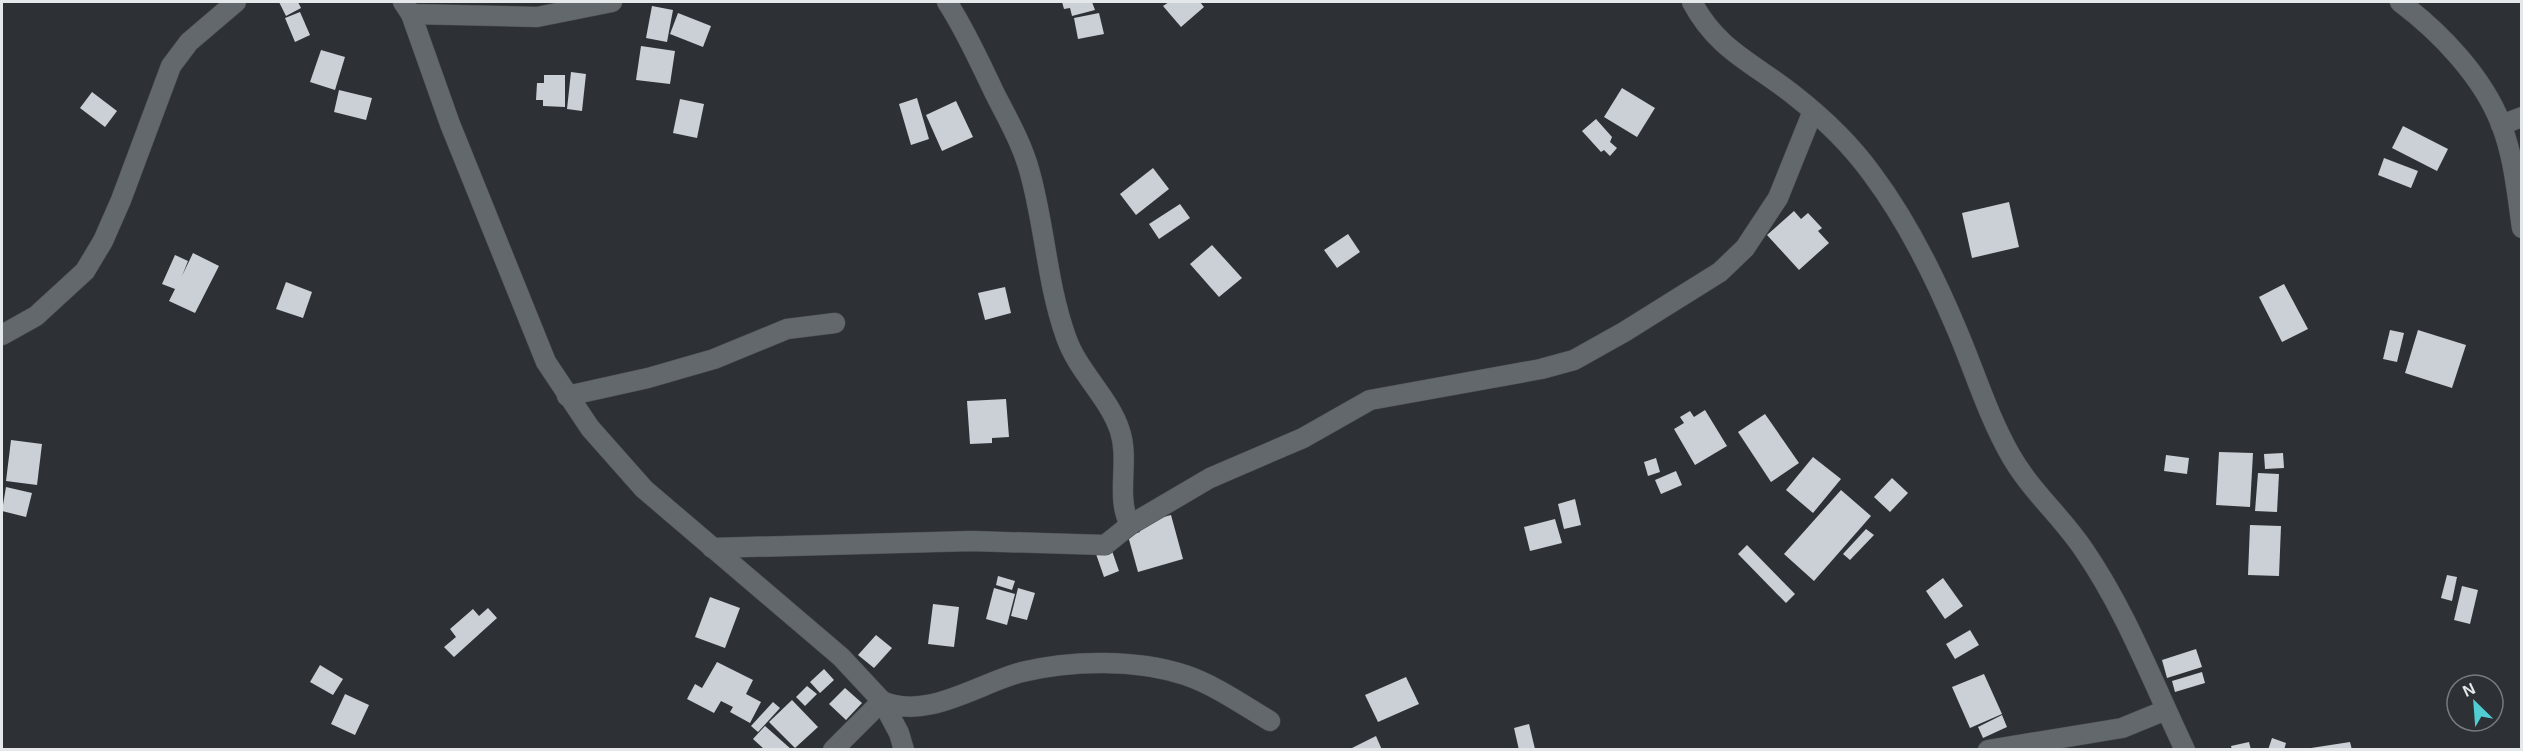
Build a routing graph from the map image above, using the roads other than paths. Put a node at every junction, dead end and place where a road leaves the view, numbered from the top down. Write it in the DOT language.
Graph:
graph roads {
  1 [pos="236,2"];
  2 [pos="612,2"];
  3 [pos="947,2"];
  4 [pos="1692,2"];
  5 [pos="2400,2"];
  6 [pos="407,8"];
  7 [pos="1813,111"];
  8 [pos="2522,117"];
  9 [pos="2501,125"];
  10 [pos="2522,228"];
  11 [pos="835,323"];
  12 [pos="2,335"];
  13 [pos="567,396"];
  14 [pos="1131,525"];
  15 [pos="712,548"];
  16 [pos="882,700"];
  17 [pos="2166,710"];
  18 [pos="1269,721"];
  19 [pos="2001,748"];
  20 [pos="833,750"];
  21 [pos="904,750"];
  22 [pos="2186,750"];
  1 -- 12 [label="street"];
  2 -- 6 [label="street"];
  3 -- 14 [label="street"];
  4 -- 7 [label="street"];
  5 -- 9 [label="street"];
  6 -- 13 [label="street"];
  7 -- 14 [label="street"];
  7 -- 17 [label="street"];
  8 -- 9 [label="street"];
  9 -- 10 [label="street"];
  11 -- 13 [label="street"];
  13 -- 15 [label="street"];
  14 -- 15 [label="street"];
  15 -- 16 [label="street"];
  16 -- 18 [label="street"];
  16 -- 20 [label="street"];
  16 -- 21 [label="street"];
  17 -- 19 [label="street"];
  17 -- 22 [label="street"];
}
